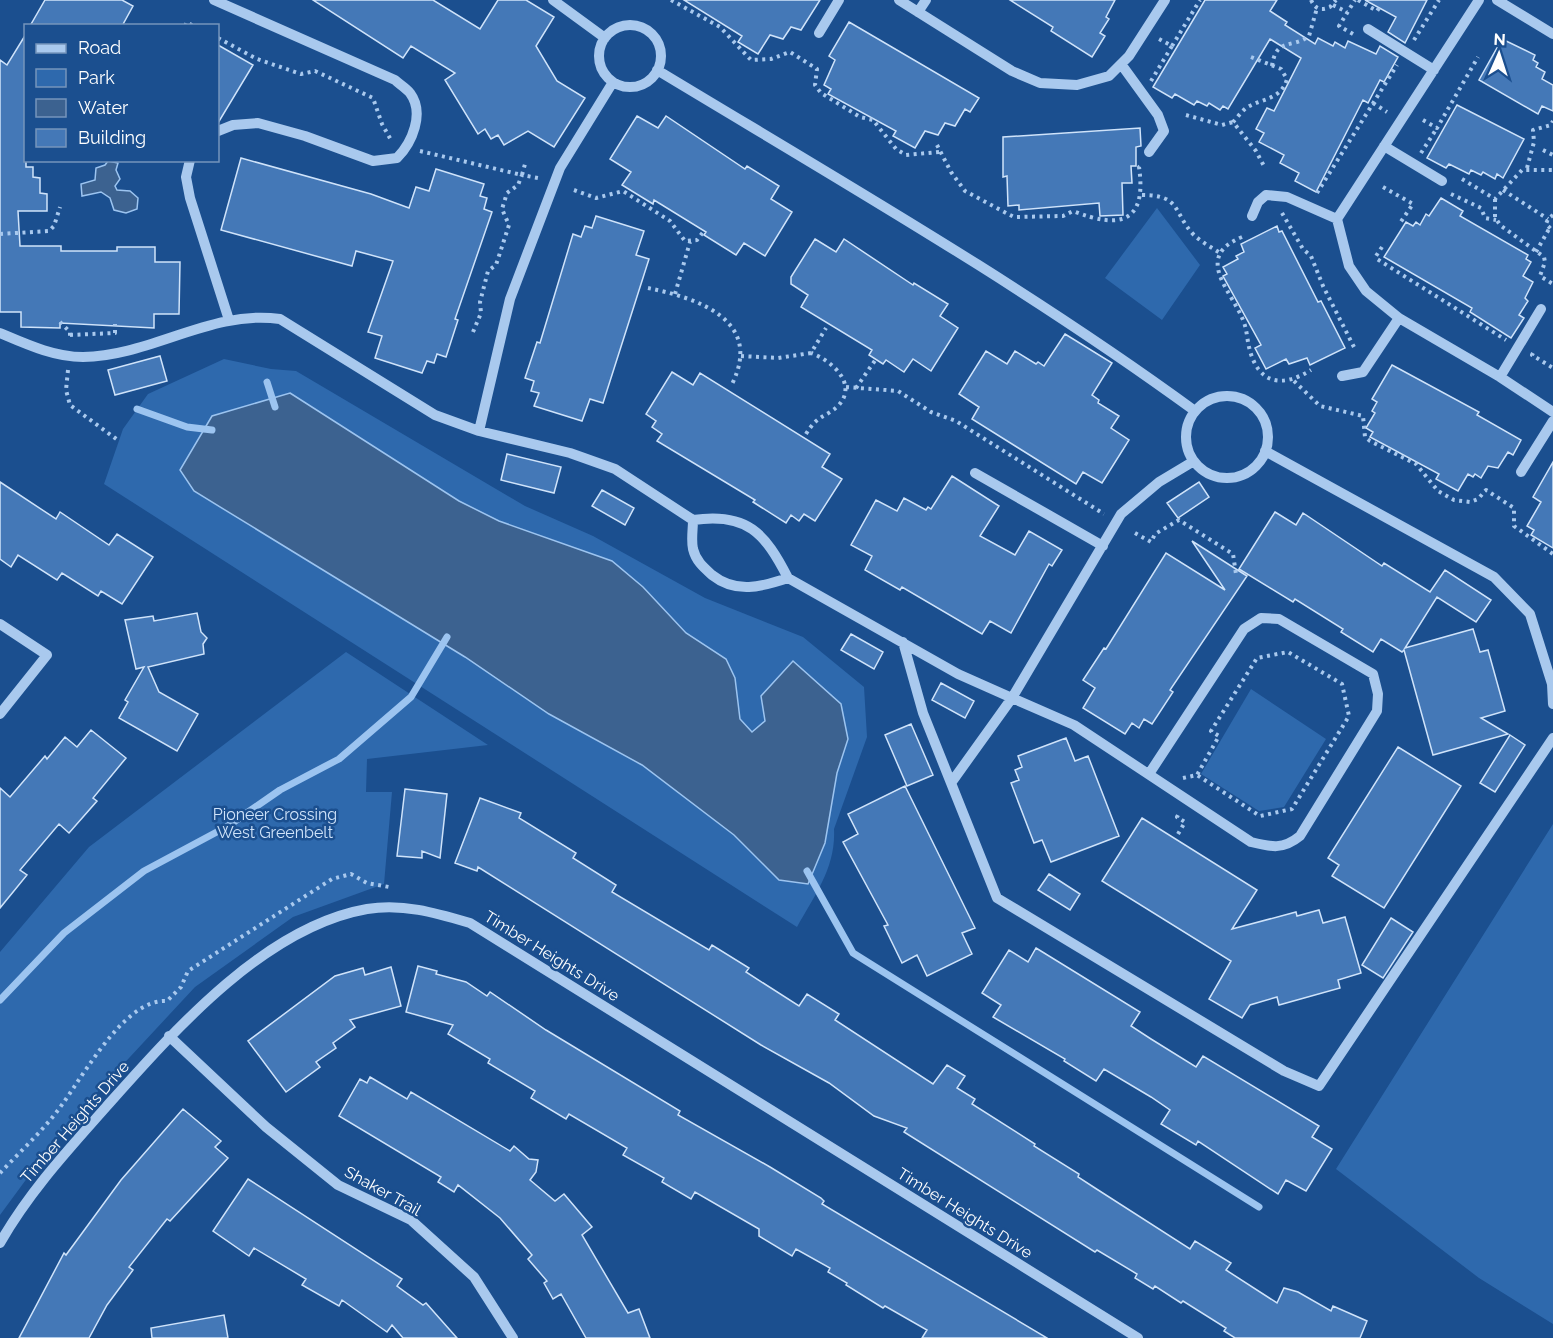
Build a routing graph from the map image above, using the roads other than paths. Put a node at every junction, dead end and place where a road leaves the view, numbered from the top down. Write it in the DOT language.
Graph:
graph roads {
  1 [pos="214,0"];
  2 [pos="554,0"];
  3 [pos="839,0"];
  4 [pos="899,0"];
  5 [pos="926,0"];
  6 [pos="1165,0"];
  7 [pos="1479,0"];
  8 [pos="1497,0"];
  9 [pos="918,12"];
  10 [pos="1368,28"];
  11 [pos="819,33"];
  12 [pos="1553,34"];
  13 [pos="605,38"];
  14 [pos="1121,64"];
  15 [pos="657,70"];
  16 [pos="1434,70"];
  17 [pos="613,82"];
  18 [pos="219,131"];
  19 [pos="1384,146"];
  20 [pos="1149,152"];
  21 [pos="190,162"];
  22 [pos="1442,181"];
  23 [pos="1252,216"];
  24 [pos="1337,219"];
  25 [pos="1541,309"];
  26 [pos="1399,318"];
  27 [pos="229,320"];
  28 [pos="0,333"];
  29 [pos="1342,376"];
  30 [pos="1500,377"];
  31 [pos="1195,411"];
  32 [pos="1553,412"];
  33 [pos="1553,421"];
  34 [pos="479,431"];
  35 [pos="1265,451"];
  36 [pos="1194,461"];
  37 [pos="1521,472"];
  38 [pos="975,473"];
  39 [pos="693,520"];
  40 [pos="1103,546"];
  41 [pos="788,578"];
  42 [pos="0,624"];
  43 [pos="903,642"];
  44 [pos="1012,698"];
  45 [pos="1553,704"];
  46 [pos="0,714"];
  47 [pos="1553,738"];
  48 [pos="1149,774"];
  49 [pos="951,783"];
  50 [pos="169,1036"];
  51 [pos="0,1243"];
  52 [pos="513,1338"];
  53 [pos="1138,1338"];
  1 -- 18 [label="street"];
  2 -- 13 [label="street"];
  3 -- 11 [label="street"];
  4 -- 9 [label="street"];
  5 -- 9 [label="street"];
  6 -- 14 [label="street"];
  7 -- 16 [label="street"];
  8 -- 12 [label="street"];
  9 -- 14 [label="street"];
  10 -- 16 [label="street"];
  13 -- 15 [label="street"];
  13 -- 17 [label="street"];
  14 -- 20 [label="street"];
  15 -- 17 [label="street"];
  15 -- 31 [label="street"];
  16 -- 19 [label="street"];
  17 -- 34 [label="street"];
  19 -- 22 [label="street"];
  19 -- 24 [label="street"];
  21 -- 27 [label="street"];
  23 -- 24 [label="street"];
  24 -- 26 [label="street"];
  25 -- 30 [label="street"];
  26 -- 29 [label="street"];
  26 -- 30 [label="street"];
  27 -- 28 [label="street"];
  27 -- 34 [label="street"];
  30 -- 32 [label="street"];
  31 -- 35 [label="street"];
  31 -- 36 [label="street"];
  33 -- 37 [label="street"];
  34 -- 39 [label="street"];
  35 -- 36 [label="street"];
  35 -- 45 [label="street"];
  36 -- 40 [label="street"];
  38 -- 40 [label="street"];
  39 -- 41 [label="street"];
  39 -- 41 [label="street"];
  40 -- 44 [label="street"];
  41 -- 43 [label="street"];
  42 -- 46 [label="street"];
  43 -- 44 [label="street"];
  43 -- 49 [label="street"];
  44 -- 48 [label="street"];
  44 -- 49 [label="street"];
  47 -- 49 [label="street"];
  48 -- 48 [label="street"];
  50 -- 51 [label="street, Timber Heights Drive"];
  50 -- 52 [label="street, Shaker Trail"];
  50 -- 53 [label="street, Timber Heights Drive"];
}
